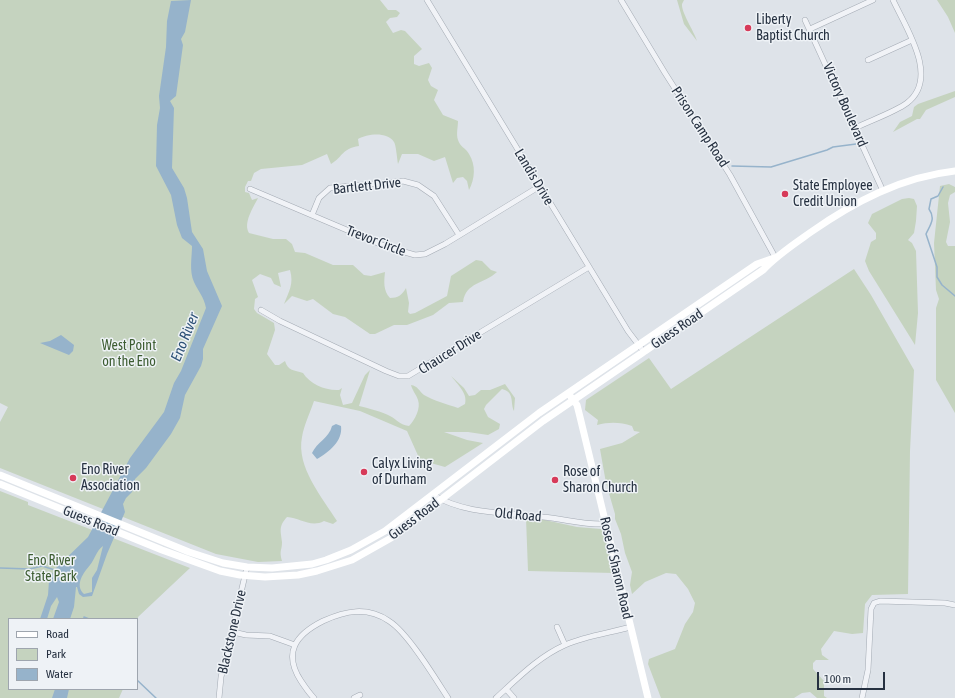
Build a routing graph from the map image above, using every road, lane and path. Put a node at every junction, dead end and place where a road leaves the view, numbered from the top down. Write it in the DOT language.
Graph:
graph roads {
  1 [pos="427,0"];
  2 [pos="620,0"];
  3 [pos="873,0"];
  4 [pos="893,0"];
  5 [pos="806,20"];
  6 [pos="810,29"];
  7 [pos="912,40"];
  8 [pos="868,60"];
  9 [pos="855,128"];
  10 [pos="955,171"];
  11 [pos="540,186"];
  12 [pos="250,189"];
  13 [pos="883,191"];
  14 [pos="312,215"];
  15 [pos="459,235"];
  16 [pos="775,257"];
  17 [pos="589,267"];
  18 [pos="261,310"];
  19 [pos="638,346"];
  20 [pos="644,352"];
  21 [pos="569,393"];
  22 [pos="573,400"];
  23 [pos="0,475"];
  24 [pos="0,484"];
  25 [pos="433,495"];
  26 [pos="441,499"];
  27 [pos="606,524"];
  28 [pos="247,567"];
  29 [pos="245,575"];
  30 [pos="955,605"];
  31 [pos="557,627"];
  32 [pos="631,627"];
  33 [pos="233,632"];
  34 [pos="295,645"];
  35 [pos="565,645"];
  36 [pos="506,689"];
  37 [pos="360,695"];
  38 [pos="219,698"];
  39 [pos="314,698"];
  40 [pos="354,698"];
  41 [pos="448,698"];
  42 [pos="496,698"];
  43 [pos="514,698"];
  44 [pos="648,698"];
  45 [pos="862,698"];
  1 -- 11 [label="street, Landis Drive"];
  2 -- 16 [label="street, Prison Camp Road"];
  3 -- 6 [label="street"];
  4 -- 7 [label="street"];
  5 -- 6 [label="street, Victory Boulevard"];
  6 -- 9 [label="street, Victory Boulevard"];
  7 -- 8 [label="street"];
  7 -- 9 [label="street"];
  9 -- 13 [label="street, Victory Boulevard"];
  10 -- 13 [label="main road, Guess Road"];
  11 -- 15 [label="street, Trevor Circle"];
  11 -- 17 [label="street, Landis Drive"];
  12 -- 14 [label="street, Trevor Circle"];
  13 -- 16 [label="main road, Guess Road"];
  14 -- 15 [label="street, Trevor Circle"];
  14 -- 15 [label="street, Bartlett Drive"];
  16 -- 19 [label="main road, Guess Road"];
  16 -- 20 [label="main road, Guess Road"];
  17 -- 18 [label="street, Chaucer Drive"];
  17 -- 19 [label="street, Landis Drive"];
  19 -- 20 [label="street, Landis Drive"];
  19 -- 21 [label="main road, Guess Road"];
  20 -- 22 [label="main road, Guess Road"];
  21 -- 22 [label="main road, Rose of Sharon Road"];
  21 -- 25 [label="main road, Guess Road"];
  22 -- 26 [label="main road, Guess Road"];
  22 -- 27 [label="main road, Rose of Sharon Road"];
  23 -- 28 [label="main road, Guess Road"];
  24 -- 29 [label="main road, Guess Road"];
  25 -- 26 [label="street, Old Road"];
  25 -- 28 [label="main road, Guess Road"];
  26 -- 27 [label="street, Old Road"];
  26 -- 29 [label="main road, Guess Road"];
  27 -- 32 [label="main road, Rose of Sharon Road"];
  28 -- 29 [label="street, Blackstone Drive"];
  29 -- 33 [label="street, Blackstone Drive"];
  30 -- 45 [label="street"];
  31 -- 35 [label="street"];
  32 -- 35 [label="street"];
  32 -- 44 [label="main road, Rose of Sharon Road"];
  33 -- 34 [label="street"];
  33 -- 38 [label="street, Blackstone Drive"];
  34 -- 39 [label="street"];
  34 -- 41 [label="street"];
  35 -- 36 [label="street"];
  36 -- 42 [label="street"];
  36 -- 43 [label="street"];
  37 -- 40 [label="street"];
}
